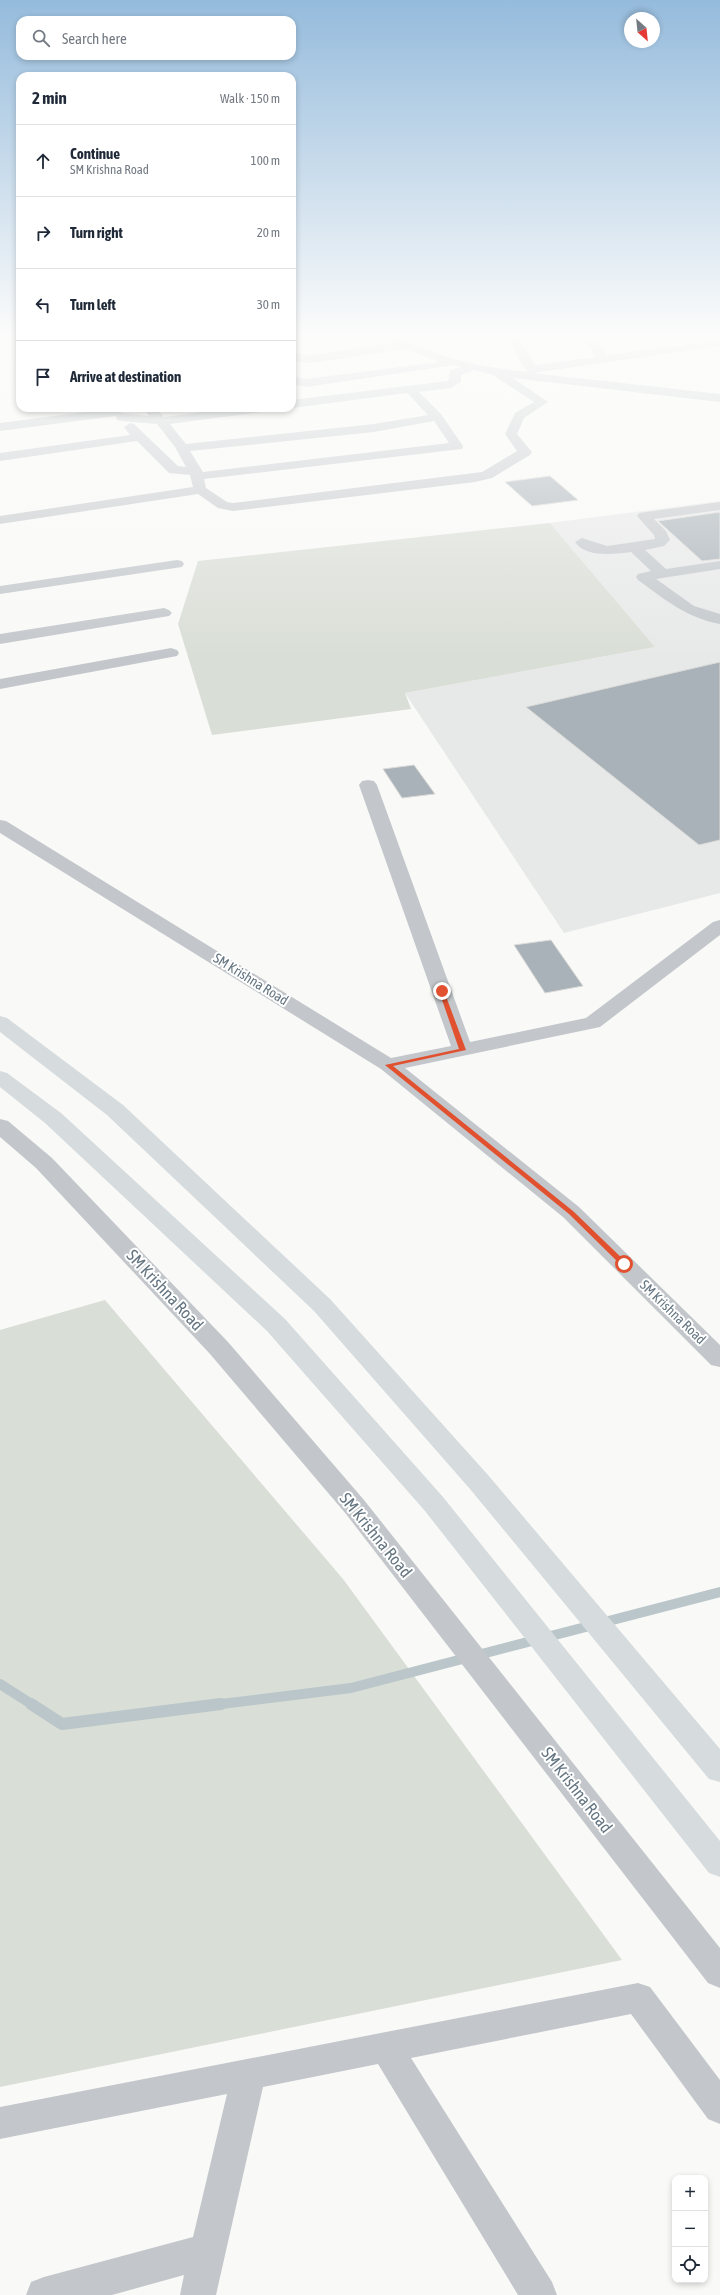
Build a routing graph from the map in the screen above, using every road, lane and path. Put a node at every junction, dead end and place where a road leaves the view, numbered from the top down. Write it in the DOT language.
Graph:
graph roads {
  1 [pos="90,444"];
  2 [pos="147,444"];
  3 [pos="178,444"];
  4 [pos="219,444"];
  5 [pos="456,444"];
  6 [pos="519,444"];
  7 [pos="181,448"];
  8 [pos="0,457"];
  9 [pos="198,474"];
  10 [pos="200,490"];
  11 [pos="720,506"];
  12 [pos="0,520"];
  13 [pos="582,542"];
  14 [pos="634,547"];
  15 [pos="177,564"];
  16 [pos="720,565"];
  17 [pos="663,574"];
  18 [pos="0,590"];
  19 [pos="164,613"];
  20 [pos="720,618"];
  21 [pos="0,639"];
  22 [pos="171,654"];
  23 [pos="0,684"];
  24 [pos="368,785"];
  25 [pos="0,825"];
  26 [pos="720,926"];
  27 [pos="0,1022"];
  28 [pos="463,1050"];
  29 [pos="388,1065"];
  30 [pos="0,1078"];
  31 [pos="0,1126"];
  32 [pos="720,1359"];
  33 [pos="720,1770"];
  34 [pos="720,1864"];
  35 [pos="720,1973"];
  36 [pos="386,2048"];
  37 [pos="249,2074"];
  38 [pos="720,2108"];
  39 [pos="0,2123"];
  40 [pos="208,2250"];
  41 [pos="44,2295"];
  42 [pos="198,2295"];
  43 [pos="539,2295"];
  1 -- 8 [label="street"];
  2 -- 9 [label="street"];
  3 -- 7 [label="street"];
  4 -- 7 [label="street"];
  5 -- 9 [label="street"];
  6 -- 10 [label="street"];
  7 -- 9 [label="street"];
  9 -- 10 [label="street"];
  10 -- 12 [label="street"];
  11 -- 14 [label="street"];
  13 -- 14 [label="street"];
  14 -- 17 [label="street"];
  15 -- 18 [label="street"];
  16 -- 17 [label="street"];
  17 -- 20 [label="street"];
  19 -- 21 [label="street"];
  22 -- 23 [label="street"];
  24 -- 28 [label="street"];
  25 -- 29 [label="street, SM Krishna Road"];
  26 -- 28 [label="street"];
  27 -- 33 [label="highway"];
  28 -- 29 [label="street"];
  29 -- 32 [label="street, SM Krishna Road"];
  30 -- 34 [label="highway"];
  31 -- 35 [label="street, SM Krishna Road"];
  36 -- 37 [label="street"];
  36 -- 38 [label="street"];
  36 -- 43 [label="street"];
  37 -- 39 [label="street"];
  37 -- 40 [label="street"];
  40 -- 41 [label="street"];
  40 -- 42 [label="street"];
}
